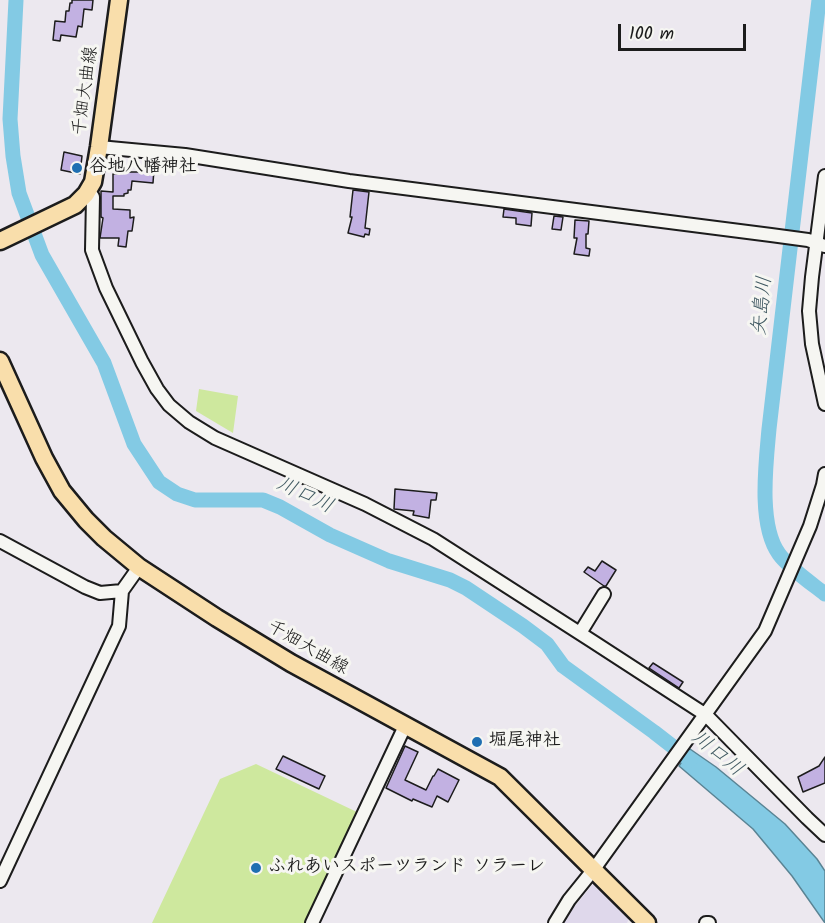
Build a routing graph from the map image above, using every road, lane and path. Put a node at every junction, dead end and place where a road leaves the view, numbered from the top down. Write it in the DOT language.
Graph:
graph roads {
  1 [pos="119,0"];
  2 [pos="99,147"];
  3 [pos="825,176"];
  4 [pos="88,189"];
  5 [pos="0,242"];
  6 [pos="817,243"];
  7 [pos="0,361"];
  8 [pos="825,404"];
  9 [pos="825,474"];
  10 [pos="0,540"];
  11 [pos="139,567"];
  12 [pos="122,591"];
  13 [pos="604,594"];
  14 [pos="580,633"];
  15 [pos="703,720"];
  16 [pos="405,726"];
  17 [pos="825,835"];
  18 [pos="594,869"];
  19 [pos="0,881"];
  20 [pos="312,923"];
  21 [pos="555,923"];
  22 [pos="647,923"];
  1 -- 2 [label="main road, 千畑大曲線"];
  2 -- 4 [label="main road, 千畑大曲線"];
  2 -- 6 [label="street"];
  3 -- 6 [label="street"];
  4 -- 5 [label="main road, 千畑大曲線"];
  4 -- 14 [label="street"];
  6 -- 8 [label="street"];
  7 -- 11 [label="main road, 千畑大曲線"];
  9 -- 15 [label="street"];
  10 -- 12 [label="street"];
  11 -- 12 [label="street"];
  11 -- 16 [label="main road, 千畑大曲線"];
  12 -- 19 [label="street"];
  13 -- 14 [label="street"];
  14 -- 15 [label="street"];
  15 -- 17 [label="street"];
  15 -- 18 [label="street"];
  16 -- 18 [label="main road, 千畑大曲線"];
  16 -- 20 [label="street"];
  18 -- 21 [label="street"];
  18 -- 22 [label="main road, 千畑大曲線"];
}
